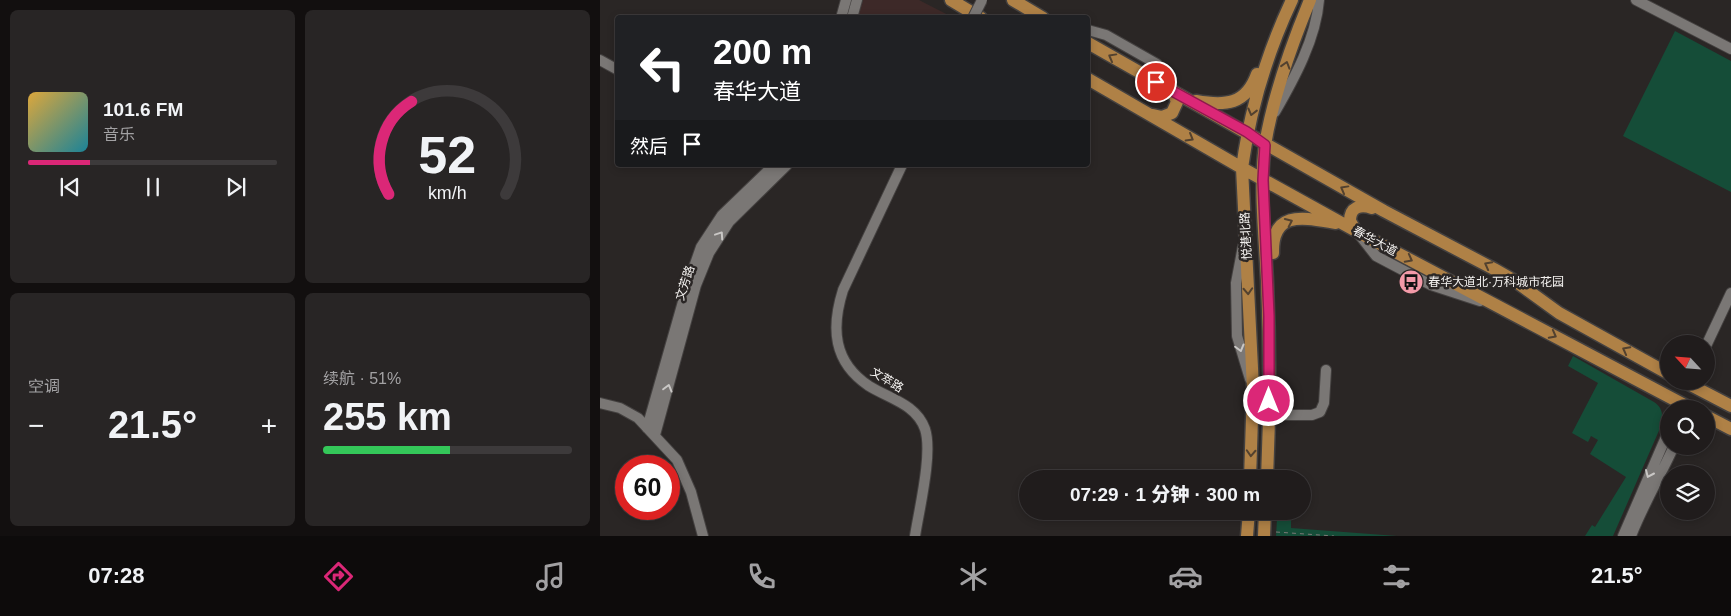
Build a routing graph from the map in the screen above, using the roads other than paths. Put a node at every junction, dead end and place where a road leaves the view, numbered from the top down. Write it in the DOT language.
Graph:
graph roads {
  1 [pos="846,0"];
  2 [pos="857,0"];
  3 [pos="951,0"];
  4 [pos="982,0"];
  5 [pos="1012,0"];
  6 [pos="1310,0"];
  7 [pos="1319,0"];
  8 [pos="1636,0"];
  9 [pos="1290,3"];
  10 [pos="842,15"];
  11 [pos="853,15"];
  12 [pos="974,15"];
  13 [pos="976,15"];
  14 [pos="1038,15"];
  15 [pos="1090,31"];
  16 [pos="1090,44"];
  17 [pos="1731,49"];
  18 [pos="600,60"];
  19 [pos="615,68"];
  20 [pos="1090,80"];
  21 [pos="1174,91"];
  22 [pos="1188,99"];
  23 [pos="1148,114"];
  24 [pos="1272,117"];
  25 [pos="1247,132"];
  26 [pos="1265,145"];
  27 [pos="772,167"];
  28 [pos="784,167"];
  29 [pos="901,167"];
  30 [pos="1242,168"];
  31 [pos="1263,180"];
  32 [pos="1384,212"];
  33 [pos="1350,227"];
  34 [pos="1731,293"];
  35 [pos="1269,316"];
  36 [pos="1711,335"];
  37 [pos="1660,369"];
  38 [pos="1326,370"];
  39 [pos="1702,390"];
  40 [pos="1666,395"];
  41 [pos="1668,400"];
  42 [pos="1675,400"];
  43 [pos="600,403"];
  44 [pos="1731,406"];
  45 [pos="1269,415"];
  46 [pos="1715,422"];
  47 [pos="1731,429"];
  48 [pos="651,431"];
  49 [pos="1660,452"];
  50 [pos="1670,455"];
  51 [pos="1250,470"];
  52 [pos="1267,470"];
  53 [pos="1638,518"];
  54 [pos="1248,520"];
  55 [pos="1267,520"];
  56 [pos="1268,534"];
  57 [pos="703,536"];
  58 [pos="915,536"];
  59 [pos="1247,536"];
  60 [pos="1625,536"];
  61 [pos="1637,536"];
  1 -- 10 [label="street"];
  2 -- 11 [label="street"];
  3 -- 13 [label="main road"];
  4 -- 12 [label="street, bridge"];
  5 -- 14 [label="main road"];
  24 -- 6 [label="main road, 悦港北路, one-way"];
  7 -- 24 [label="street"];
  8 -- 17 [label="street"];
  9 -- 22 [label="main road"];
  9 -- 25 [label="main road, 悦港北路, one-way"];
  15 -- 21 [label="street"];
  21 -- 16 [label="main road, one-way"];
  18 -- 19 [label="street"];
  20 -- 23 [label="main road, 春华大道"];
  21 -- 22 [label="main road"];
  21 -- 23 [label="main road"];
  22 -- 25 [label="main road"];
  23 -- 30 [label="main road, 春华大道, one-way"];
  24 -- 26 [label="main road, 悦港北路"];
  25 -- 26 [label="main road"];
  25 -- 30 [label="main road, 悦港北路"];
  26 -- 31 [label="main road, 悦港北路"];
  32 -- 26 [label="main road, one-way"];
  27 -- 48 [label="street, 文芳路"];
  48 -- 28 [label="street, 文芳路, one-way"];
  29 -- 58 [label="street, 文萃路"];
  30 -- 31 [label="main road, 春华大道"];
  30 -- 51 [label="main road, 悦港北路, one-way"];
  31 -- 33 [label="main road, 春华大道"];
  31 -- 35 [label="main road, 悦港北路"];
  32 -- 33 [label="main road"];
  37 -- 32 [label="main road, one-way"];
  35 -- 33 [label="main road, one-way"];
  33 -- 40 [label="main road, 春华大道, one-way"];
  34 -- 36 [label="street"];
  35 -- 45 [label="main road, 悦港北路"];
  38 -- 45 [label="street"];
  39 -- 44 [label="main road"];
  40 -- 41 [label="street"];
  40 -- 42 [label="main road, 春华大道"];
  43 -- 48 [label="street"];
  45 -- 52 [label="main road, 悦港北路"];
  46 -- 47 [label="main road"];
  48 -- 57 [label="street"];
  49 -- 60 [label="street, one-way"];
  50 -- 53 [label="street"];
  53 -- 60 [label="street"];
  53 -- 61 [label="street"];
  54 -- 59 [label="main road"];
  55 -- 56 [label="main road"];
}
